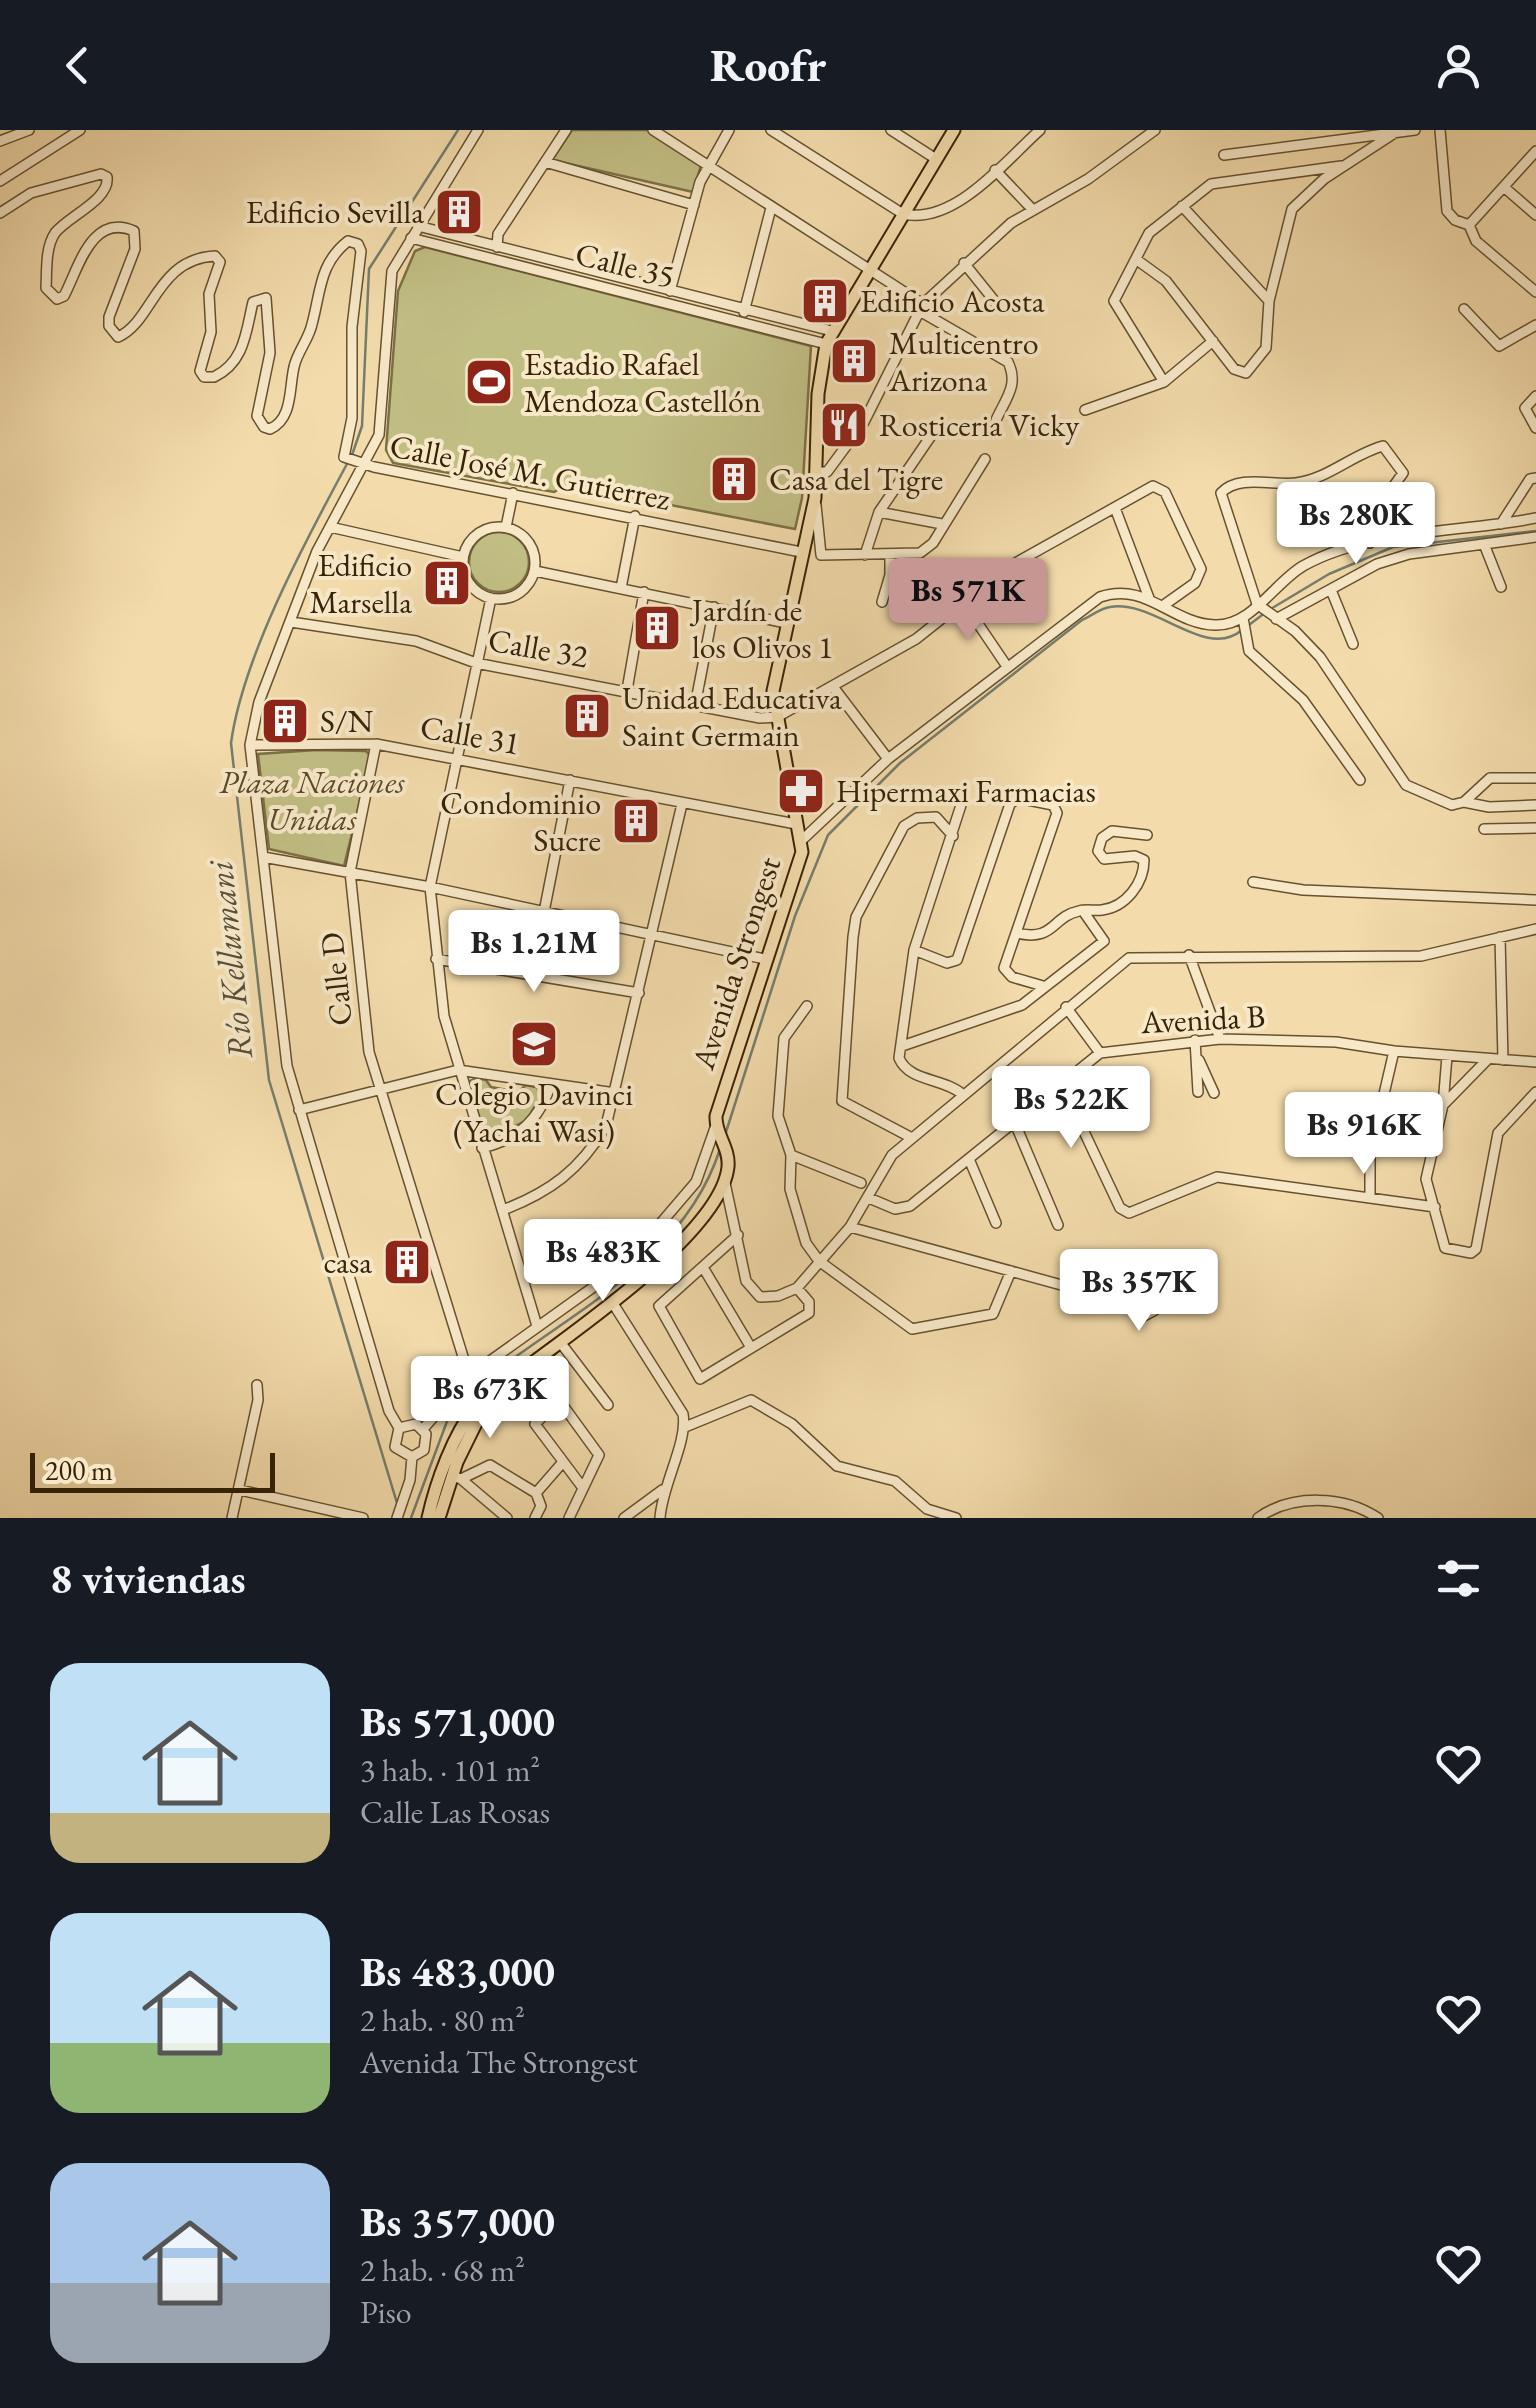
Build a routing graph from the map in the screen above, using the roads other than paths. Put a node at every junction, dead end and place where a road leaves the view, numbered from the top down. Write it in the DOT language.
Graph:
graph roads {
  1 [pos="30,130"];
  2 [pos="80,130"];
  3 [pos="478,130"];
  4 [pos="566,130"];
  5 [pos="653,130"];
  6 [pos="729,130"];
  7 [pos="771,130"];
  8 [pos="890,130"];
  9 [pos="954,130"];
  10 [pos="1040,130"];
  11 [pos="1155,130"];
  12 [pos="1416,130"];
  13 [pos="1440,130"];
  14 [pos="1393,134"];
  15 [pos="0,142"];
  16 [pos="1536,151"];
  17 [pos="1224,155"];
  18 [pos="936,159"];
  19 [pos="545,162"];
  20 [pos="708,166"];
  21 [pos="1342,166"];
  22 [pos="995,170"];
  23 [pos="0,182"];
  24 [pos="1504,188"];
  25 [pos="694,205"];
  26 [pos="1182,206"];
  27 [pos="771,208"];
  28 [pos="1032,209"];
  29 [pos="0,213"];
  30 [pos="903,214"];
  31 [pos="1536,215"];
  32 [pos="1469,225"];
  33 [pos="418,226"];
  34 [pos="411,238"];
  35 [pos="498,246"];
  36 [pos="494,258"];
  37 [pos="1136,260"];
  38 [pos="568,263"];
  39 [pos="964,264"];
  40 [pos="868,269"];
  41 [pos="610,273"];
  42 [pos="564,276"];
  43 [pos="607,287"];
  44 [pos="671,288"];
  45 [pos="1536,292"];
  46 [pos="1269,301"];
  47 [pos="668,302"];
  48 [pos="746,307"];
  49 [pos="920,307"];
  50 [pos="1464,308"];
  51 [pos="1000,309"];
  52 [pos="742,320"];
  53 [pos="1536,325"];
  54 [pos="832,330"];
  55 [pos="1214,341"];
  56 [pos="826,344"];
  57 [pos="1164,382"];
  58 [pos="1536,396"];
  59 [pos="1085,410"];
  60 [pos="996,420"];
  61 [pos="1536,428"];
  62 [pos="935,430"];
  63 [pos="986,458"];
  64 [pos="361,464"];
  65 [pos="1536,469"];
  66 [pos="816,472"];
  67 [pos="1533,479"];
  68 [pos="512,493"];
  69 [pos="816,498"];
  70 [pos="1115,508"];
  71 [pos="879,512"];
  72 [pos="635,516"];
  73 [pos="1536,518"];
  74 [pos="942,524"];
  75 [pos="1501,524"];
  76 [pos="330,527"];
  77 [pos="506,527"];
  78 [pos="1536,537"];
  79 [pos="1370,543"];
  80 [pos="1484,544"];
  81 [pos="801,552"];
  82 [pos="865,555"];
  83 [pos="890,555"];
  84 [pos="463,556"];
  85 [pos="535,571"];
  86 [pos="1501,587"];
  87 [pos="621,588"];
  88 [pos="1330,590"];
  89 [pos="644,592"];
  90 [pos="491,598"];
  91 [pos="1149,598"];
  92 [pos="962,600"];
  93 [pos="882,602"];
  94 [pos="1164,605"];
  95 [pos="1258,606"];
  96 [pos="714,607"];
  97 [pos="1274,618"];
  98 [pos="291,622"];
  99 [pos="786,622"];
  100 [pos="1245,624"];
  101 [pos="1353,644"];
  102 [pos="476,663"];
  103 [pos="1006,665"];
  104 [pos="834,688"];
  105 [pos="627,690"];
  106 [pos="694,706"];
  107 [pos="777,717"];
  108 [pos="250,744"];
  109 [pos="376,744"];
  110 [pos="457,757"];
  111 [pos="888,759"];
  112 [pos="1536,778"];
  113 [pos="570,780"];
  114 [pos="1360,780"];
  115 [pos="962,802"];
  116 [pos="1464,802"];
  117 [pos="682,804"];
  118 [pos="1536,805"];
  119 [pos="796,824"];
  120 [pos="1536,828"];
  121 [pos="1484,830"];
  122 [pos="1147,835"];
  123 [pos="953,836"];
  124 [pos="801,840"];
  125 [pos="263,857"];
  126 [pos="350,872"];
  127 [pos="1253,882"];
  128 [pos="430,887"];
  129 [pos="1536,900"];
  130 [pos="1082,911"];
  131 [pos="544,912"];
  132 [pos="1536,928"];
  133 [pos="1016,933"];
  134 [pos="651,934"];
  135 [pos="1500,937"];
  136 [pos="914,950"];
  137 [pos="1189,955"];
  138 [pos="436,959"];
  139 [pos="765,959"];
  140 [pos="1044,986"];
  141 [pos="639,993"];
  142 [pos="806,1006"];
  143 [pos="1066,1007"];
  144 [pos="1220,1039"];
  145 [pos="1195,1040"];
  146 [pos="902,1046"];
  147 [pos="1394,1051"];
  148 [pos="1100,1053"];
  149 [pos="1447,1056"];
  150 [pos="1198,1058"];
  151 [pos="1488,1060"];
  152 [pos="1502,1060"];
  153 [pos="1536,1062"];
  154 [pos="458,1070"];
  155 [pos="551,1084"];
  156 [pos="1062,1085"];
  157 [pos="380,1091"];
  158 [pos="1198,1092"];
  159 [pos="1536,1092"];
  160 [pos="615,1093"];
  161 [pos="962,1094"];
  162 [pos="1214,1094"];
  163 [pos="1443,1105"];
  164 [pos="300,1110"];
  165 [pos="1014,1121"];
  166 [pos="720,1137"];
  167 [pos="912,1138"];
  168 [pos="482,1148"];
  169 [pos="791,1155"];
  170 [pos="968,1159"];
  171 [pos="724,1180"];
  172 [pos="861,1182"];
  173 [pos="869,1198"];
  174 [pos="1370,1198"];
  175 [pos="1435,1208"];
  176 [pos="503,1210"];
  177 [pos="996,1223"];
  178 [pos="1058,1224"];
  179 [pos="850,1227"];
  180 [pos="738,1235"];
  181 [pos="819,1261"];
  182 [pos="704,1268"];
  183 [pos="1012,1272"];
  184 [pos="797,1288"];
  185 [pos="612,1302"];
  186 [pos="1138,1306"];
  187 [pos="538,1326"];
  188 [pos="560,1342"];
  189 [pos="750,1346"];
  190 [pos="469,1376"];
  191 [pos="257,1385"];
  192 [pos="608,1405"];
  193 [pos="685,1427"];
  194 [pos="399,1428"];
  195 [pos="423,1429"];
  196 [pos="412,1456"];
  197 [pos="563,1462"];
  198 [pos="452,1476"];
  199 [pos="583,1488"];
  200 [pos="240,1490"];
  201 [pos="662,1490"];
  202 [pos="536,1493"];
  203 [pos="437,1516"];
  204 [pos="232,1518"];
  205 [pos="363,1518"];
  206 [pos="397,1518"];
  207 [pos="507,1518"];
  208 [pos="534,1518"];
  209 [pos="569,1518"];
  210 [pos="624,1518"];
  211 [pos="660,1518"];
  212 [pos="956,1518"];
  213 [pos="1258,1518"];
  214 [pos="1378,1518"];
  1 -- 15 [label="street"];
  2 -- 23 [label="street"];
  3 -- 33 [label="street"];
  4 -- 19 [label="street"];
  5 -- 20 [label="street"];
  6 -- 20 [label="street"];
  7 -- 30 [label="street"];
  8 -- 18 [label="street"];
  9 -- 18 [label="main road, Avenida Strongest"];
  10 -- 22 [label="street"];
  11 -- 28 [label="street"];
  12 -- 14 [label="street"];
  13 -- 32 [label="street"];
  14 -- 17 [label="street"];
  14 -- 21 [label="street"];
  16 -- 24 [label="street"];
  18 -- 30 [label="main road, Avenida Strongest"];
  19 -- 25 [label="street"];
  19 -- 35 [label="street"];
  20 -- 25 [label="street"];
  20 -- 27 [label="street"];
  21 -- 26 [label="street"];
  21 -- 46 [label="street"];
  22 -- 28 [label="street"];
  22 -- 30 [label="street"];
  24 -- 31 [label="street"];
  24 -- 32 [label="street"];
  25 -- 44 [label="street"];
  26 -- 37 [label="street"];
  26 -- 46 [label="street"];
  27 -- 40 [label="street"];
  27 -- 48 [label="street"];
  28 -- 39 [label="street"];
  29 -- 64 [label="street, Calle José M. Gutierrez"];
  30 -- 40 [label="main road, Avenida Strongest"];
  32 -- 45 [label="street"];
  33 -- 34 [label="street"];
  33 -- 35 [label="street, Calle 35"];
  34 -- 36 [label="street, Calle 35"];
  34 -- 64 [label="street"];
  35 -- 36 [label="street"];
  35 -- 38 [label="street, Calle 35"];
  36 -- 42 [label="street, Calle 35"];
  37 -- 55 [label="street"];
  37 -- 57 [label="street"];
  38 -- 41 [label="street, Calle 35"];
  38 -- 42 [label="street"];
  39 -- 49 [label="street"];
  39 -- 51 [label="street"];
  40 -- 49 [label="street"];
  40 -- 54 [label="main road, Avenida Strongest"];
  41 -- 43 [label="street"];
  41 -- 44 [label="street, Calle 35"];
  42 -- 43 [label="street, Calle 35"];
  43 -- 47 [label="street, Calle 35"];
  44 -- 47 [label="street"];
  44 -- 48 [label="street, Calle 35"];
  46 -- 55 [label="street"];
  47 -- 52 [label="street, Calle 35"];
  48 -- 52 [label="street"];
  48 -- 54 [label="street, Calle 35"];
  49 -- 60 [label="street"];
  49 -- 66 [label="street"];
  50 -- 53 [label="street"];
  52 -- 56 [label="street, Calle 35"];
  54 -- 56 [label="main road, Avenida Strongest"];
  55 -- 57 [label="street"];
  56 -- 66 [label="main road, Avenida Strongest"];
  57 -- 59 [label="street"];
  58 -- 61 [label="street"];
  62 -- 71 [label="street"];
  63 -- 74 [label="street"];
  64 -- 68 [label="street, Calle José M. Gutierrez"];
  64 -- 76 [label="street"];
  65 -- 67 [label="street"];
  66 -- 69 [label="main road, Avenida Strongest"];
  67 -- 75 [label="street"];
  68 -- 72 [label="street, Calle José M. Gutierrez"];
  68 -- 77 [label="street"];
  69 -- 81 [label="main road, Avenida Strongest"];
  69 -- 82 [label="street"];
  70 -- 91 [label="street"];
  70 -- 92 [label="street"];
  70 -- 94 [label="street"];
  71 -- 74 [label="street"];
  71 -- 82 [label="street"];
  72 -- 81 [label="street, Calle José M. Gutierrez"];
  72 -- 87 [label="street"];
  73 -- 75 [label="street"];
  74 -- 83 [label="street"];
  75 -- 79 [label="street"];
  76 -- 84 [label="street"];
  76 -- 98 [label="street"];
  77 -- 84 [label="street"];
  77 -- 85 [label="street"];
  78 -- 80 [label="street"];
  79 -- 95 [label="street"];
  79 -- 95 [label="street"];
  80 -- 86 [label="street"];
  80 -- 88 [label="street"];
  81 -- 99 [label="main road, Avenida Strongest"];
  82 -- 83 [label="street"];
  83 -- 93 [label="street"];
  84 -- 90 [label="street"];
  85 -- 87 [label="street"];
  85 -- 90 [label="street"];
  87 -- 89 [label="street"];
  88 -- 97 [label="street"];
  88 -- 101 [label="street"];
  89 -- 96 [label="street"];
  89 -- 105 [label="street"];
  90 -- 102 [label="street"];
  91 -- 94 [label="street"];
  91 -- 103 [label="street"];
  92 -- 103 [label="street"];
  92 -- 104 [label="street"];
  94 -- 100 [label="street"];
  95 -- 97 [label="street"];
  95 -- 100 [label="street"];
  96 -- 99 [label="street"];
  96 -- 106 [label="street"];
  97 -- 116 [label="street"];
  98 -- 102 [label="street, Calle 32"];
  98 -- 108 [label="street"];
  99 -- 107 [label="main road, Avenida Strongest"];
  100 -- 114 [label="street"];
  102 -- 105 [label="street, Calle 32"];
  102 -- 110 [label="street"];
  103 -- 111 [label="street"];
  104 -- 107 [label="street"];
  104 -- 111 [label="street"];
  105 -- 106 [label="street, Calle 32"];
  106 -- 107 [label="street, Calle 32"];
  107 -- 119 [label="main road, Avenida Strongest"];
  108 -- 109 [label="street, Calle 31"];
  108 -- 125 [label="street"];
  109 -- 110 [label="street, Calle 31"];
  109 -- 126 [label="street, Calle D"];
  110 -- 113 [label="street, Calle 31"];
  110 -- 128 [label="street"];
  111 -- 124 [label="street"];
  112 -- 116 [label="street"];
  113 -- 117 [label="street, Calle 31"];
  113 -- 131 [label="street"];
  115 -- 123 [label="street"];
  116 -- 118 [label="street"];
  117 -- 119 [label="street, Calle 31"];
  117 -- 134 [label="street"];
  119 -- 124 [label="main road, Avenida Strongest"];
  120 -- 121 [label="street"];
  122 -- 130 [label="street"];
  123 -- 136 [label="street"];
  123 -- 167 [label="street"];
  124 -- 139 [label="main road, Avenida Strongest"];
  125 -- 126 [label="street"];
  125 -- 164 [label="street"];
  126 -- 128 [label="street"];
  126 -- 157 [label="street, Calle D"];
  127 -- 129 [label="street"];
  128 -- 131 [label="street"];
  128 -- 138 [label="street"];
  130 -- 133 [label="street"];
  130 -- 140 [label="street"];
  131 -- 134 [label="street"];
  132 -- 135 [label="street"];
  133 -- 136 [label="street"];
  133 -- 140 [label="street"];
  134 -- 139 [label="street"];
  134 -- 141 [label="street"];
  135 -- 137 [label="street"];
  135 -- 152 [label="street"];
  136 -- 146 [label="street"];
  137 -- 143 [label="street"];
  137 -- 144 [label="street"];
  138 -- 141 [label="street"];
  138 -- 154 [label="street"];
  139 -- 166 [label="main road, Avenida Strongest"];
  140 -- 146 [label="street"];
  141 -- 160 [label="street"];
  142 -- 169 [label="street"];
  143 -- 148 [label="street"];
  143 -- 161 [label="street"];
  144 -- 145 [label="street, Avenida B"];
  144 -- 147 [label="street, Avenida B"];
  145 -- 148 [label="street, Avenida B"];
  145 -- 150 [label="street"];
  146 -- 161 [label="street"];
  147 -- 149 [label="street, Avenida B"];
  147 -- 174 [label="street"];
  148 -- 156 [label="street, Avenida B"];
  149 -- 151 [label="street, Avenida B"];
  149 -- 163 [label="street"];
  150 -- 158 [label="street"];
  150 -- 162 [label="street"];
  151 -- 152 [label="street, Avenida B"];
  151 -- 163 [label="street"];
  152 -- 153 [label="street, Avenida B"];
  154 -- 155 [label="street"];
  154 -- 157 [label="street"];
  154 -- 168 [label="street"];
  155 -- 160 [label="street"];
  155 -- 168 [label="street"];
  156 -- 165 [label="street, Avenida B"];
  156 -- 174 [label="street"];
  157 -- 164 [label="street"];
  157 -- 190 [label="street, Calle D"];
  159 -- 175 [label="street"];
  160 -- 176 [label="street"];
  161 -- 167 [label="street"];
  163 -- 175 [label="street"];
  164 -- 194 [label="street"];
  165 -- 170 [label="street, Avenida B"];
  165 -- 178 [label="street"];
  166 -- 171 [label="main road"];
  166 -- 187 [label="street, Avenida Strongest"];
  167 -- 173 [label="street"];
  168 -- 176 [label="street"];
  169 -- 172 [label="street"];
  169 -- 181 [label="street"];
  170 -- 173 [label="street, Avenida B"];
  170 -- 177 [label="street"];
  171 -- 180 [label="street"];
  171 -- 185 [label="main road"];
  173 -- 179 [label="street"];
  174 -- 175 [label="street"];
  176 -- 187 [label="street"];
  179 -- 181 [label="street"];
  179 -- 183 [label="street"];
  180 -- 182 [label="street"];
  180 -- 184 [label="street"];
  181 -- 183 [label="street"];
  181 -- 184 [label="street"];
  182 -- 189 [label="street"];
  182 -- 189 [label="street"];
  183 -- 186 [label="street"];
  184 -- 189 [label="street"];
  185 -- 188 [label="main road"];
  185 -- 193 [label="street"];
  187 -- 190 [label="street, Avenida Strongest"];
  188 -- 192 [label="street"];
  188 -- 198 [label="main road"];
  190 -- 195 [label="street, Avenida Strongest"];
  191 -- 200 [label="street"];
  193 -- 201 [label="street"];
  193 -- 212 [label="street"];
  194 -- 195 [label="street"];
  194 -- 196 [label="street"];
  195 -- 196 [label="street"];
  196 -- 206 [label="street"];
  197 -- 199 [label="street"];
  197 -- 199 [label="street"];
  197 -- 202 [label="street"];
  198 -- 202 [label="street"];
  198 -- 203 [label="main road"];
  198 -- 207 [label="street"];
  199 -- 209 [label="street"];
  200 -- 204 [label="street"];
  200 -- 205 [label="street"];
  201 -- 210 [label="street"];
  201 -- 211 [label="street"];
  202 -- 208 [label="street"];
  213 -- 214 [label="street"];
}
